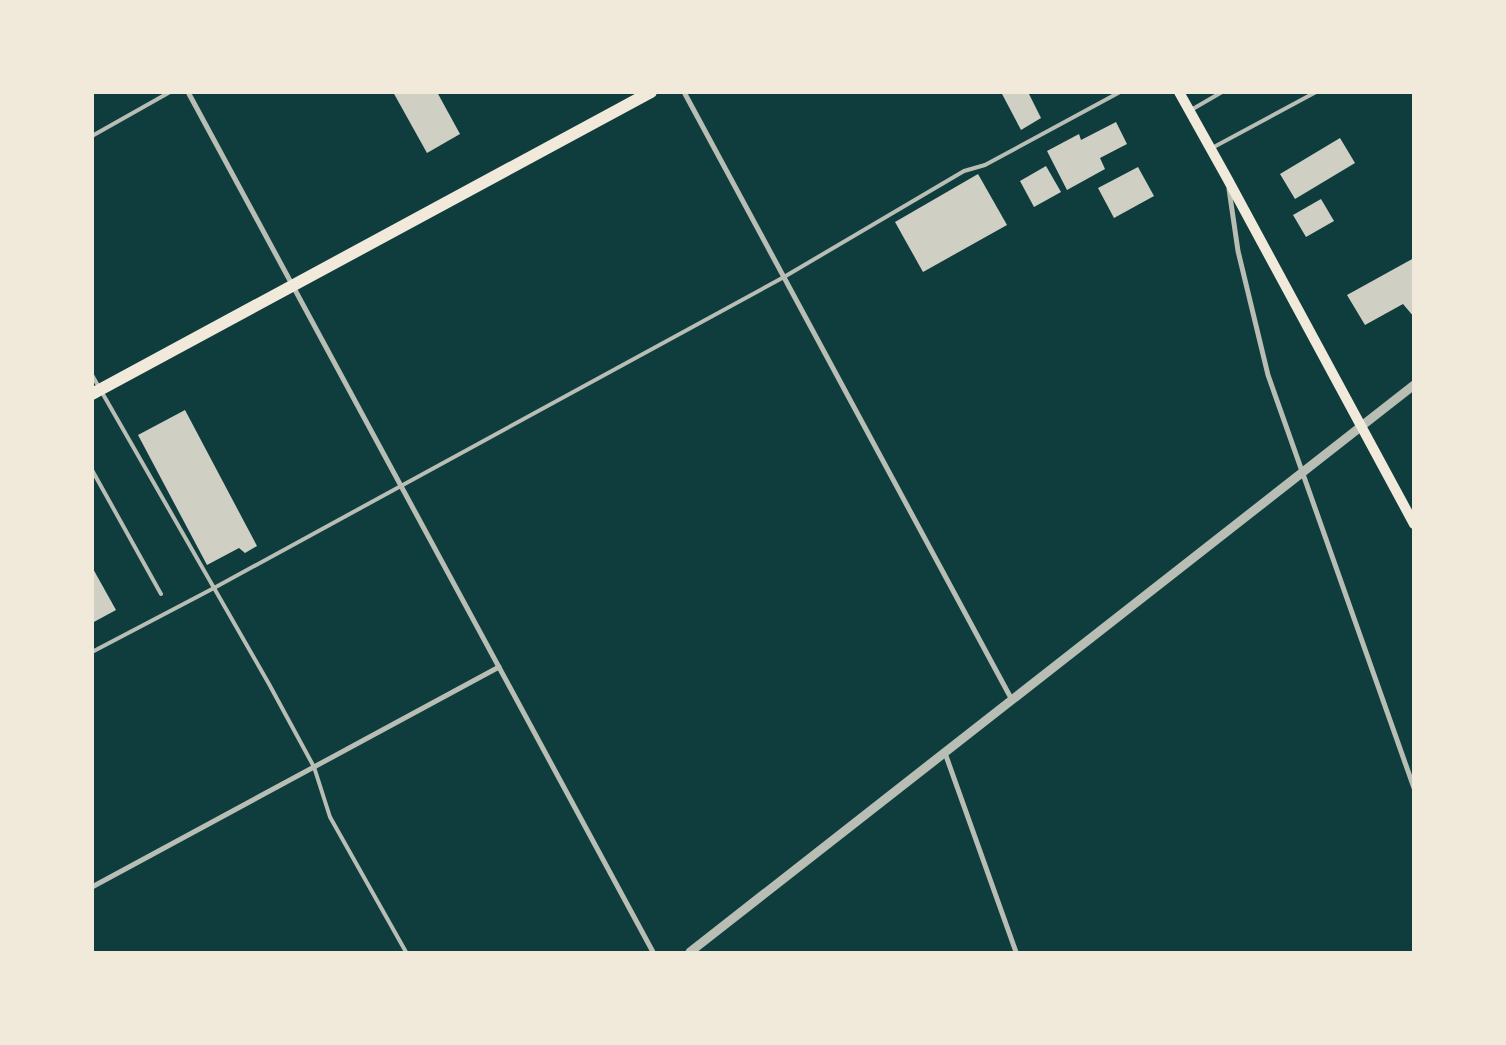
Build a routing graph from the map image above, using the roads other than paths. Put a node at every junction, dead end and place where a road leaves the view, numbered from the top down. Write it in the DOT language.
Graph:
graph roads {
  1 [pos="170,92"];
  2 [pos="188,92"];
  3 [pos="651,92"];
  4 [pos="684,92"];
  5 [pos="1120,92"];
  6 [pos="1179,92"];
  7 [pos="1222,92"];
  8 [pos="1314,93"];
  9 [pos="1189,111"];
  10 [pos="92,136"];
  11 [pos="1211,149"];
  12 [pos="1227,178"];
  13 [pos="784,277"];
  14 [pos="293,286"];
  15 [pos="92,375"];
  16 [pos="1414,385"];
  17 [pos="97,392"];
  18 [pos="1361,426"];
  19 [pos="1302,472"];
  20 [pos="93,473"];
  21 [pos="401,487"];
  22 [pos="1414,524"];
  23 [pos="214,588"];
  24 [pos="160,594"];
  25 [pos="92,652"];
  26 [pos="499,667"];
  27 [pos="1012,700"];
  28 [pos="944,753"];
  29 [pos="314,767"];
  30 [pos="1414,788"];
  31 [pos="92,887"];
  32 [pos="406,952"];
  33 [pos="653,952"];
  34 [pos="690,952"];
  35 [pos="1016,952"];
  1 -- 10 [label="lane"];
  2 -- 14 [label="street"];
  3 -- 14 [label="main road"];
  4 -- 13 [label="street"];
  5 -- 13 [label="lane"];
  6 -- 9 [label="main road"];
  7 -- 9 [label="lane"];
  8 -- 11 [label="lane"];
  9 -- 11 [label="main road"];
  11 -- 12 [label="main road"];
  12 -- 18 [label="main road"];
  12 -- 19 [label="street"];
  13 -- 21 [label="lane"];
  13 -- 27 [label="street"];
  14 -- 17 [label="main road"];
  14 -- 21 [label="street"];
  15 -- 17 [label="lane"];
  16 -- 18 [label="street"];
  17 -- 23 [label="lane"];
  18 -- 19 [label="street"];
  18 -- 22 [label="main road"];
  19 -- 27 [label="street"];
  19 -- 30 [label="street"];
  20 -- 24 [label="lane"];
  21 -- 23 [label="lane"];
  21 -- 26 [label="street"];
  23 -- 25 [label="lane"];
  23 -- 29 [label="lane"];
  26 -- 29 [label="street"];
  26 -- 33 [label="street"];
  27 -- 28 [label="street"];
  28 -- 34 [label="street"];
  28 -- 35 [label="street"];
  29 -- 31 [label="street"];
  29 -- 32 [label="lane"];
}
